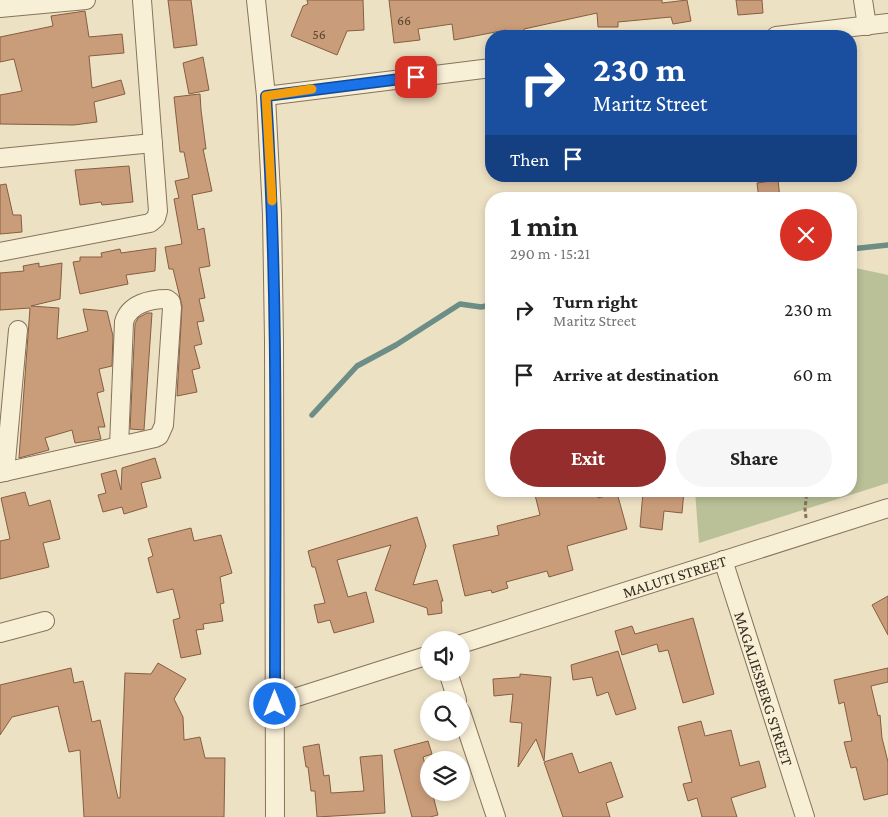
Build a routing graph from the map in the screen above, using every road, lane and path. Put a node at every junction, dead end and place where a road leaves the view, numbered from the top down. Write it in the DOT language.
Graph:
graph roads {
  1 [pos="86,0"];
  2 [pos="142,0"];
  3 [pos="256,0"];
  4 [pos="864,0"];
  5 [pos="0,8"];
  6 [pos="888,24"];
  7 [pos="867,26"];
  8 [pos="831,30"];
  9 [pos="485,69"];
  10 [pos="266,96"];
  11 [pos="152,143"];
  12 [pos="0,158"];
  13 [pos="0,252"];
  14 [pos="18,330"];
  15 [pos="119,446"];
  16 [pos="3,472"];
  17 [pos="806,497"];
  18 [pos="888,508"];
  19 [pos="809,533"];
  20 [pos="723,560"];
  21 [pos="45,621"];
  22 [pos="0,633"];
  23 [pos="470,641"];
  24 [pos="420,658"];
  25 [pos="275,704"];
  26 [pos="470,739"];
  27 [pos="275,817"];
  28 [pos="496,817"];
  29 [pos="805,817"];
  1 -- 5 [label="street"];
  2 -- 11 [label="street"];
  3 -- 10 [label="street"];
  4 -- 7 [label="street"];
  6 -- 7 [label="street"];
  7 -- 8 [label="street"];
  9 -- 10 [label="street"];
  10 -- 25 [label="street"];
  11 -- 12 [label="street"];
  11 -- 13 [label="street"];
  14 -- 16 [label="street"];
  15 -- 15 [label="street"];
  15 -- 16 [label="street"];
  17 -- 19 [label="path"];
  18 -- 19 [label="street, MALUTI STREET"];
  19 -- 20 [label="street, MALUTI STREET"];
  20 -- 23 [label="street, MALUTI STREET"];
  20 -- 29 [label="street, MAGALIESBERG STREET"];
  21 -- 22 [label="street"];
  24 -- 25 [label="street"];
  25 -- 27 [label="street"];
  26 -- 28 [label="street"];
}
